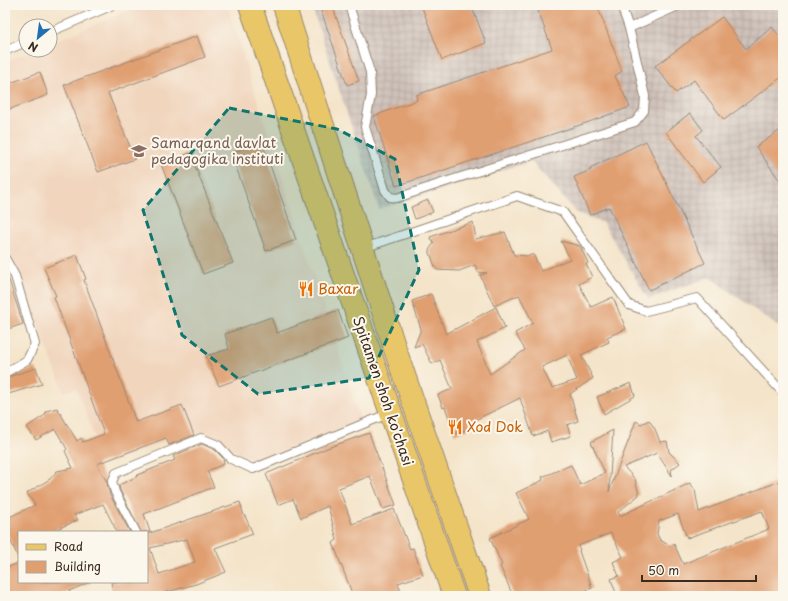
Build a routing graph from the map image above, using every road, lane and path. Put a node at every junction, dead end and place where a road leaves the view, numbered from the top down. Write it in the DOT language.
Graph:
graph roads {
  1 [pos="113,5"];
  2 [pos="250,5"];
  3 [pos="284,5"];
  4 [pos="348,5"];
  5 [pos="621,5"];
  6 [pos="680,5"];
  7 [pos="628,28"];
  8 [pos="58,29"];
  9 [pos="18,45"];
  10 [pos="5,51"];
  11 [pos="363,248"];
  12 [pos="5,258"];
  13 [pos="5,373"];
  14 [pos="783,393"];
  15 [pos="391,413"];
  16 [pos="135,531"];
  17 [pos="454,596"];
  18 [pos="480,596"];
  1 -- 8 [label="lane"];
  2 -- 15 [label="main road, Spitamen shoh ko'chasi"];
  3 -- 11 [label="main road, Spitamen shoh ko'chasi"];
  4 -- 7 [label="lane"];
  5 -- 7 [label="lane"];
  6 -- 7 [label="lane"];
  9 -- 10 [label="lane"];
  11 -- 14 [label="lane"];
  11 -- 18 [label="main road, Spitamen shoh ko'chasi"];
  12 -- 13 [label="lane"];
  15 -- 16 [label="lane"];
  15 -- 17 [label="main road, Spitamen shoh ko'chasi"];
}
